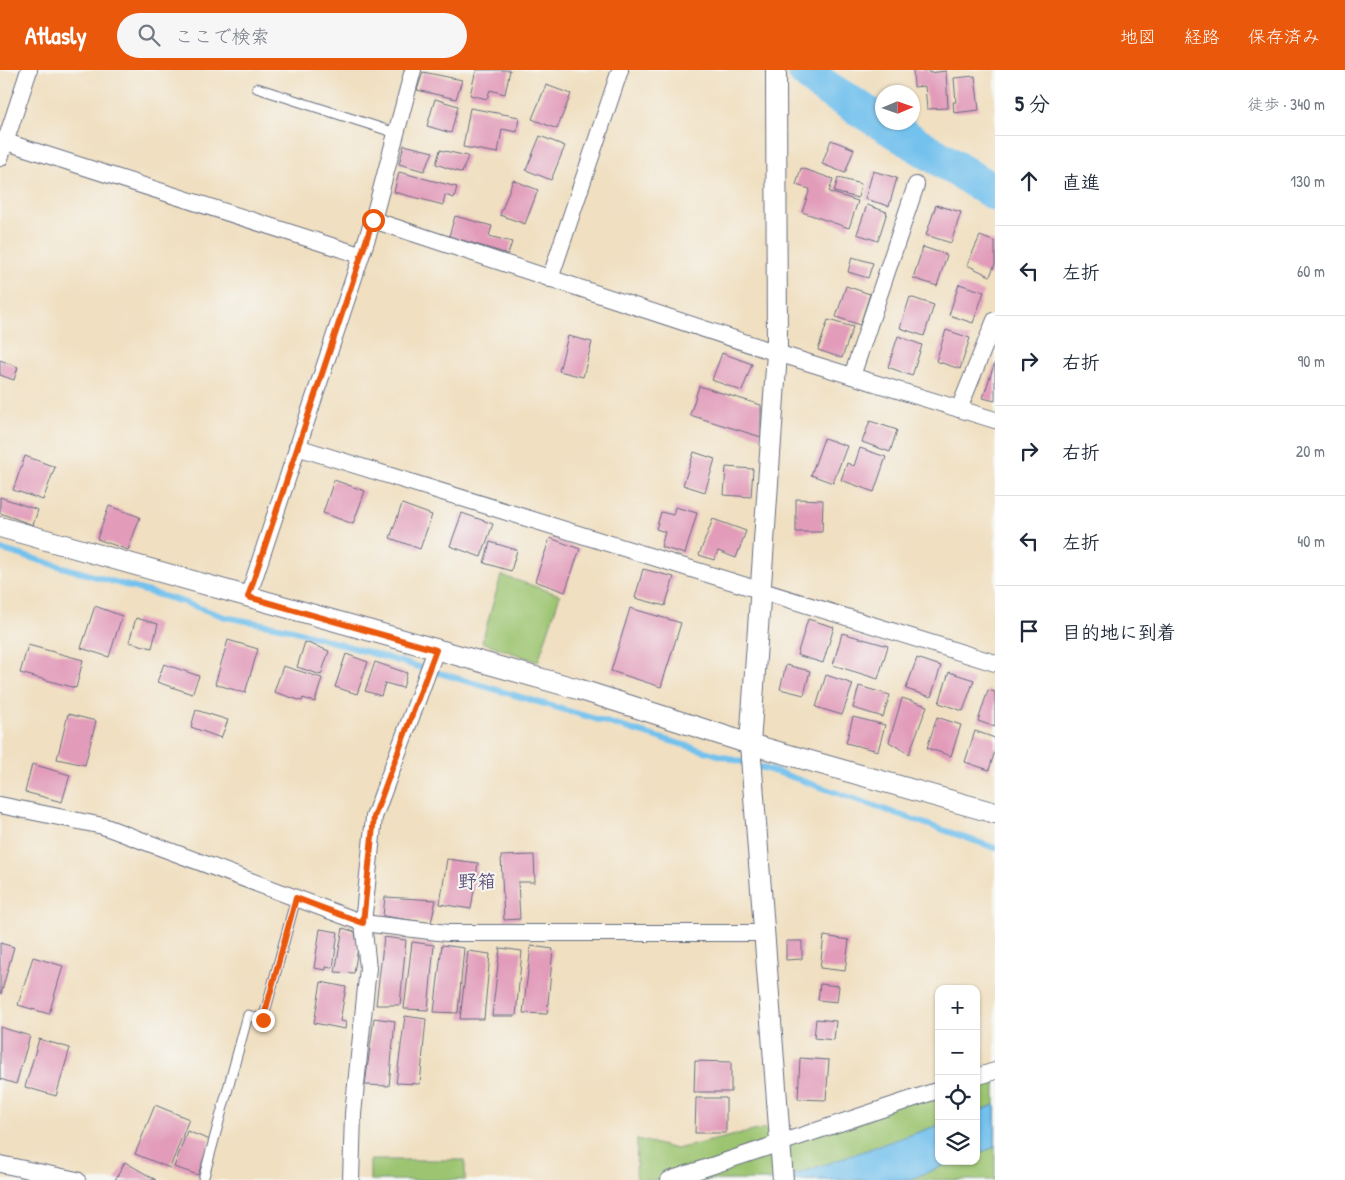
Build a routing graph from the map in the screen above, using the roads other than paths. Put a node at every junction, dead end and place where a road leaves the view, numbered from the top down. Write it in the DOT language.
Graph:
graph roads {
  1 [pos="29,70"];
  2 [pos="413,70"];
  3 [pos="620,70"];
  4 [pos="776,70"];
  5 [pos="257,88"];
  6 [pos="396,133"];
  7 [pos="3,141"];
  8 [pos="0,158"];
  9 [pos="916,185"];
  10 [pos="373,220"];
  11 [pos="360,255"];
  12 [pos="550,279"];
  13 [pos="995,320"];
  14 [pos="778,353"];
  15 [pos="852,376"];
  16 [pos="959,409"];
  17 [pos="995,420"];
  18 [pos="297,447"];
  19 [pos="0,528"];
  20 [pos="760,591"];
  21 [pos="248,597"];
  22 [pos="436,650"];
  23 [pos="995,662"];
  24 [pos="750,744"];
  25 [pos="0,805"];
  26 [pos="995,813"];
  27 [pos="296,898"];
  28 [pos="363,923"];
  29 [pos="764,933"];
  30 [pos="995,1071"];
  31 [pos="980,1076"];
  32 [pos="935,1091"];
  33 [pos="780,1143"];
  34 [pos="0,1164"];
  35 [pos="78,1180"];
  36 [pos="203,1180"];
  37 [pos="351,1180"];
  38 [pos="669,1180"];
  39 [pos="783,1180"];
  1 -- 7 [label="street"];
  2 -- 6 [label="street"];
  3 -- 12 [label="street"];
  4 -- 14 [label="street"];
  5 -- 6 [label="lane"];
  6 -- 10 [label="street"];
  7 -- 8 [label="street"];
  7 -- 11 [label="street"];
  9 -- 15 [label="street"];
  10 -- 11 [label="street"];
  10 -- 12 [label="street"];
  11 -- 18 [label="street"];
  12 -- 14 [label="street"];
  13 -- 16 [label="street"];
  14 -- 15 [label="street"];
  14 -- 20 [label="street"];
  15 -- 16 [label="street"];
  16 -- 17 [label="street"];
  18 -- 20 [label="street"];
  18 -- 21 [label="street"];
  19 -- 21 [label="street"];
  20 -- 23 [label="street"];
  20 -- 24 [label="street"];
  21 -- 22 [label="street"];
  22 -- 24 [label="street"];
  22 -- 28 [label="street"];
  24 -- 26 [label="street"];
  24 -- 29 [label="street"];
  25 -- 27 [label="street"];
  27 -- 28 [label="street"];
  27 -- 36 [label="lane"];
  28 -- 29 [label="street"];
  28 -- 37 [label="street"];
  29 -- 33 [label="street"];
  30 -- 31 [label="street"];
  32 -- 33 [label="street"];
  33 -- 38 [label="street"];
  33 -- 39 [label="street"];
  34 -- 35 [label="street"];
}
